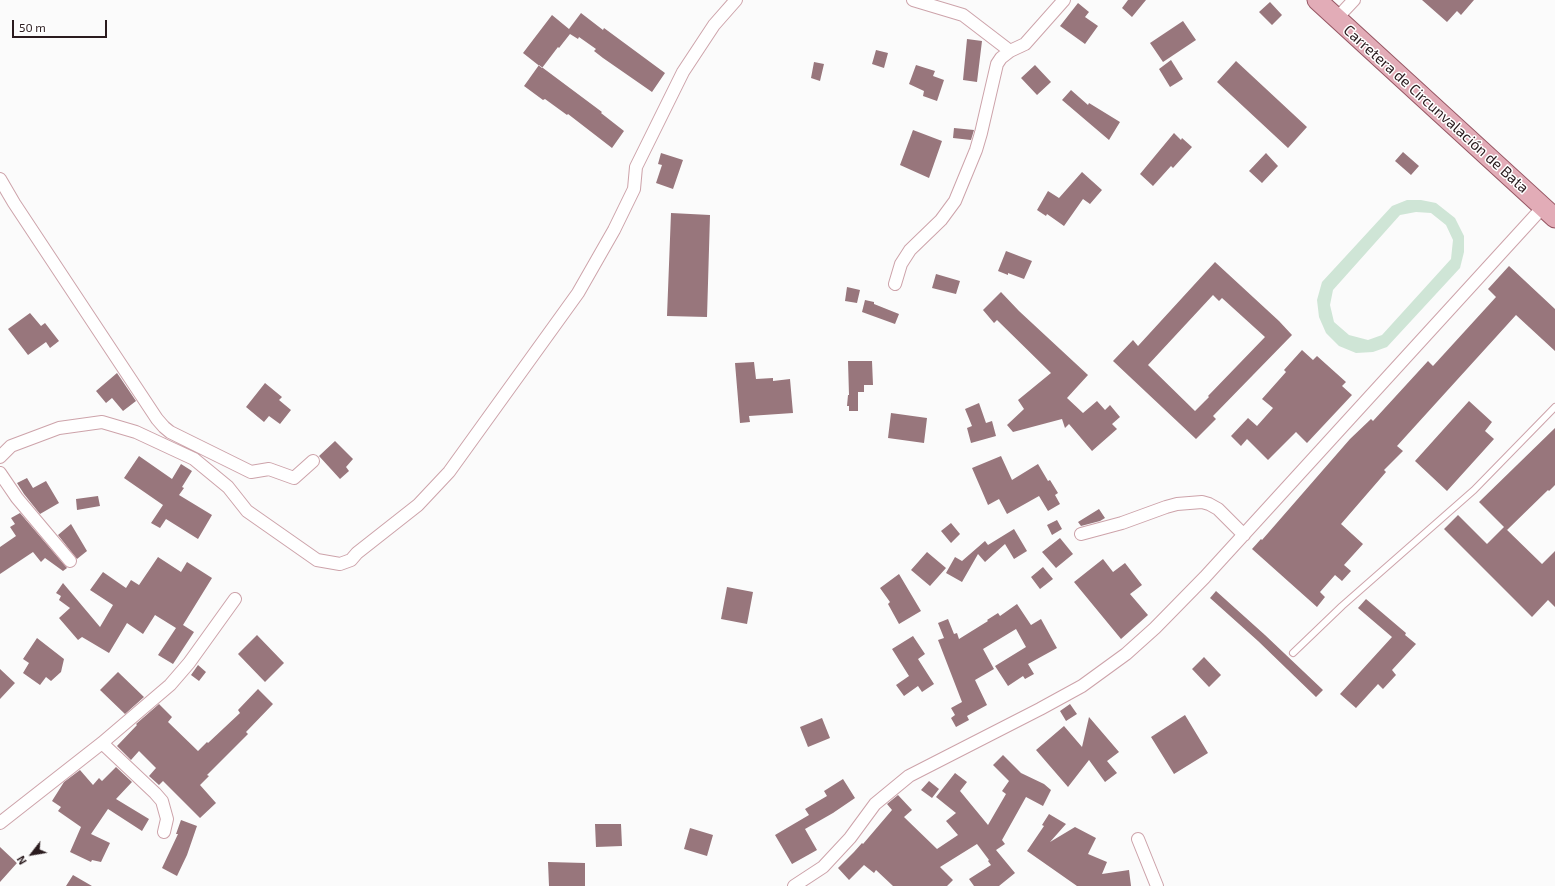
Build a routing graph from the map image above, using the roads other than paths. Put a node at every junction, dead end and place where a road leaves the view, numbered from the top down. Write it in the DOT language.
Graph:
graph roads {
  1 [pos="736,0"];
  2 [pos="913,0"];
  3 [pos="1064,0"];
  4 [pos="1317,0"];
  5 [pos="1354,0"];
  6 [pos="1337,18"];
  7 [pos="1010,51"];
  8 [pos="0,179"];
  9 [pos="1549,213"];
  10 [pos="895,284"];
  11 [pos="1555,407"];
  12 [pos="0,457"];
  13 [pos="313,461"];
  14 [pos="0,473"];
  15 [pos="1081,534"];
  16 [pos="1244,535"];
  17 [pos="70,561"];
  18 [pos="235,598"];
  19 [pos="1293,654"];
  20 [pos="102,743"];
  21 [pos="0,823"];
  22 [pos="164,832"];
  23 [pos="1138,839"];
  24 [pos="794,886"];
  25 [pos="1157,886"];
  1 -- 12 [label="street"];
  2 -- 7 [label="street"];
  3 -- 7 [label="street"];
  4 -- 6 [label="main road, Carretera de Circunvalación de Bata"];
  5 -- 6 [label="street"];
  6 -- 9 [label="main road, Carretera de Circunvalación de Bata"];
  7 -- 10 [label="street"];
  8 -- 13 [label="street"];
  9 -- 16 [label="street"];
  11 -- 19 [label="lane"];
  14 -- 17 [label="street"];
  15 -- 16 [label="street"];
  16 -- 24 [label="street"];
  18 -- 20 [label="street"];
  20 -- 21 [label="street"];
  20 -- 22 [label="street"];
  23 -- 25 [label="street"];
}
